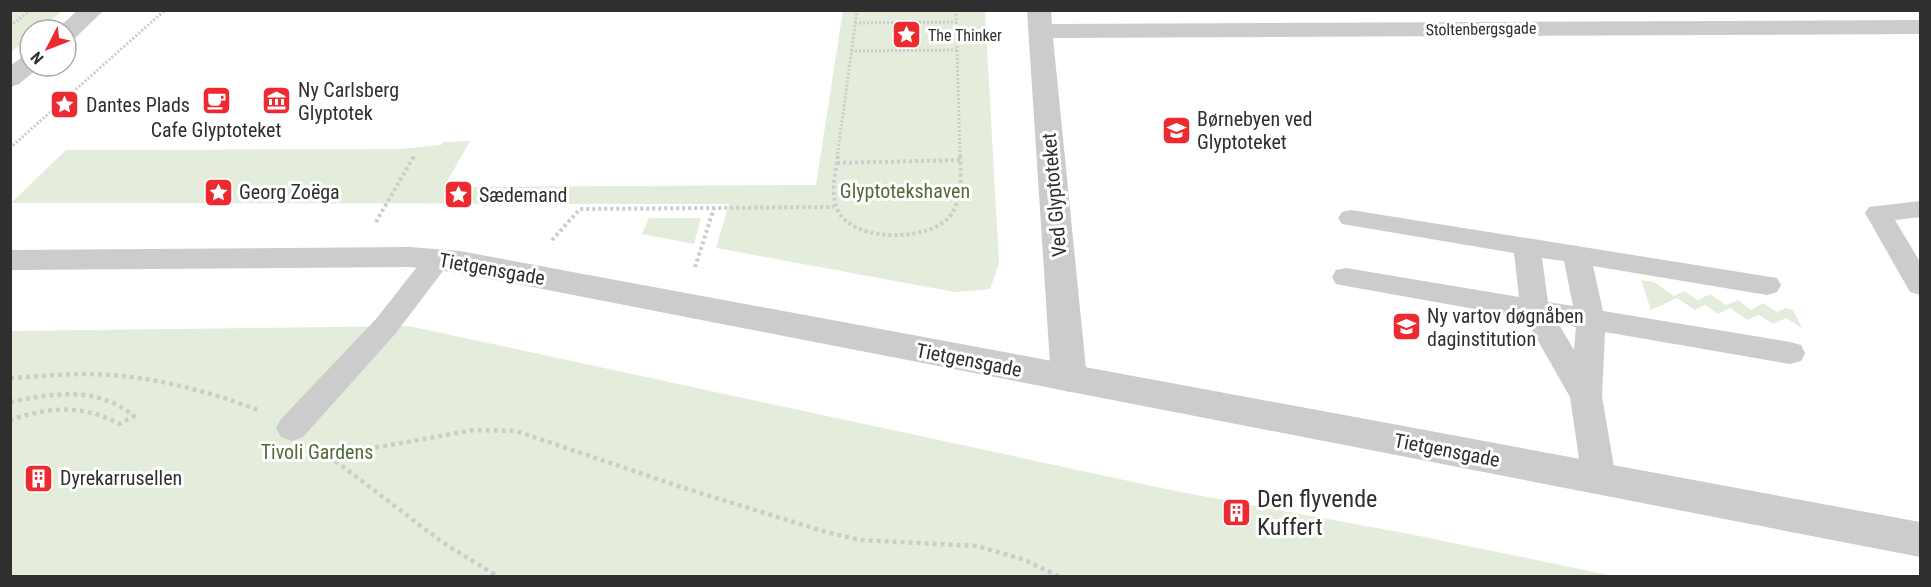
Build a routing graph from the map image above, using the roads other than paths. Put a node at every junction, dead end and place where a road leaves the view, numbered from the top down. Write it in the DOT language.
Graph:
graph roads {
  1 [pos="93,10"];
  2 [pos="1696,19"];
  3 [pos="1411,20"];
  4 [pos="1040,21"];
  5 [pos="78,23"];
  6 [pos="1920,27"];
  7 [pos="1920,209"];
  8 [pos="1352,218"];
  9 [pos="1527,246"];
  10 [pos="1576,254"];
  11 [pos="438,259"];
  12 [pos="10,260"];
  13 [pos="1346,278"];
  14 [pos="1767,285"];
  15 [pos="1920,285"];
  16 [pos="1535,310"];
  17 [pos="1592,320"];
  18 [pos="1790,353"];
  19 [pos="1069,379"];
  20 [pos="1586,396"];
  21 [pos="292,428"];
  22 [pos="1599,479"];
  23 [pos="1920,540"];
  1 -- 5 [label="street"];
  2 -- 3 [label="street, Stoltenbergsgade"];
  2 -- 6 [label="street, Stoltenbergsgade"];
  3 -- 4 [label="street, Stoltenbergsgade"];
  4 -- 19 [label="street, Ved Glyptoteket"];
  7 -- 15 [label="lane"];
  8 -- 9 [label="lane"];
  9 -- 10 [label="lane"];
  9 -- 16 [label="lane"];
  10 -- 14 [label="lane"];
  10 -- 17 [label="lane"];
  11 -- 12 [label="street, Tietgensgade"];
  11 -- 19 [label="street, Tietgensgade"];
  11 -- 21 [label="lane"];
  13 -- 16 [label="lane"];
  16 -- 17 [label="lane"];
  16 -- 20 [label="lane"];
  17 -- 18 [label="lane"];
  17 -- 20 [label="lane"];
  19 -- 22 [label="street, Tietgensgade"];
  20 -- 22 [label="lane"];
  22 -- 23 [label="street, Tietgensgade"];
}
